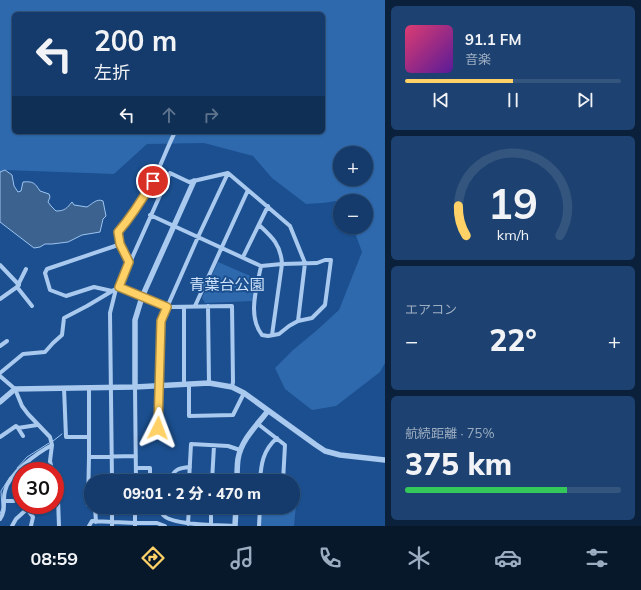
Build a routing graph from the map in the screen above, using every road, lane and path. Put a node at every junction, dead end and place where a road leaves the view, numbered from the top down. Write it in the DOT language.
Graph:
graph roads {
  1 [pos="174,134"];
  2 [pos="228,173"];
  3 [pos="194,181"];
  4 [pos="248,190"];
  5 [pos="268,206"];
  6 [pos="150,215"];
  7 [pos="259,225"];
  8 [pos="174,226"];
  9 [pos="198,237"];
  10 [pos="120,244"];
  11 [pos="221,248"];
  12 [pos="243,257"];
  13 [pos="129,262"];
  14 [pos="305,263"];
  15 [pos="282,264"];
  16 [pos="0,265"];
  17 [pos="262,266"];
  18 [pos="26,269"];
  19 [pos="18,286"];
  20 [pos="116,289"];
  21 [pos="142,297"];
  22 [pos="0,298"];
  23 [pos="32,306"];
  24 [pos="195,306"];
  25 [pos="208,306"];
  26 [pos="167,307"];
  27 [pos="184,307"];
  28 [pos="298,321"];
  29 [pos="272,335"];
  30 [pos="6,341"];
  31 [pos="0,346"];
  32 [pos="0,375"];
  33 [pos="209,382"];
  34 [pos="187,384"];
  35 [pos="160,386"];
  36 [pos="110,387"];
  37 [pos="135,387"];
  38 [pos="232,387"];
  39 [pos="64,388"];
  40 [pos="89,388"];
  41 [pos="15,389"];
  42 [pos="244,393"];
  43 [pos="0,402"];
  44 [pos="268,411"];
  45 [pos="38,424"];
  46 [pos="258,424"];
  47 [pos="18,428"];
  48 [pos="158,428"];
  49 [pos="23,436"];
  50 [pos="0,437"];
  51 [pos="89,437"];
  52 [pos="277,438"];
  53 [pos="52,445"];
  54 [pos="214,446"];
  55 [pos="240,450"];
  56 [pos="111,456"];
  57 [pos="136,456"];
  58 [pos="90,457"];
  59 [pos="385,460"];
  60 [pos="50,462"];
  61 [pos="190,467"];
  62 [pos="136,468"];
  63 [pos="89,474"];
  64 [pos="112,474"];
  65 [pos="136,474"];
  66 [pos="150,474"];
  67 [pos="172,474"];
  68 [pos="190,474"];
  69 [pos="212,474"];
  70 [pos="237,474"];
  71 [pos="260,474"];
  72 [pos="284,474"];
  73 [pos="5,501"];
  74 [pos="12,502"];
  75 [pos="59,514"];
  76 [pos="95,514"];
  77 [pos="135,514"];
  78 [pos="162,514"];
  79 [pos="189,514"];
  80 [pos="211,514"];
  81 [pos="236,514"];
  82 [pos="260,514"];
  83 [pos="0,519"];
  84 [pos="96,522"];
  85 [pos="112,524"];
  86 [pos="188,524"];
  87 [pos="135,525"];
  88 [pos="160,525"];
  89 [pos="196,525"];
  90 [pos="211,525"];
  91 [pos="12,526"];
  92 [pos="31,526"];
  93 [pos="59,526"];
  94 [pos="89,526"];
  95 [pos="165,526"];
  96 [pos="235,526"];
  97 [pos="259,526"];
  1 -- 10 [label="street"];
  2 -- 3 [label="street"];
  2 -- 4 [label="street"];
  2 -- 9 [label="street"];
  3 -- 6 [label="street"];
  3 -- 8 [label="street"];
  4 -- 5 [label="street"];
  4 -- 11 [label="street"];
  5 -- 7 [label="street"];
  5 -- 14 [label="street"];
  6 -- 8 [label="street"];
  6 -- 13 [label="street"];
  7 -- 12 [label="street"];
  7 -- 15 [label="street"];
  8 -- 9 [label="street"];
  8 -- 21 [label="street"];
  9 -- 11 [label="street"];
  9 -- 26 [label="street"];
  10 -- 13 [label="street"];
  10 -- 20 [label="street"];
  11 -- 12 [label="street"];
  11 -- 24 [label="street"];
  12 -- 17 [label="street"];
  13 -- 20 [label="street"];
  14 -- 15 [label="street"];
  14 -- 28 [label="street"];
  14 -- 28 [label="street"];
  15 -- 17 [label="street"];
  15 -- 29 [label="street"];
  16 -- 19 [label="street"];
  17 -- 29 [label="street"];
  18 -- 19 [label="street"];
  19 -- 22 [label="street"];
  19 -- 23 [label="street"];
  20 -- 21 [label="street"];
  20 -- 32 [label="street"];
  20 -- 36 [label="street"];
  21 -- 26 [label="street"];
  21 -- 37 [label="street"];
  24 -- 25 [label="street"];
  24 -- 27 [label="street"];
  25 -- 33 [label="street"];
  25 -- 38 [label="street"];
  26 -- 27 [label="street"];
  26 -- 35 [label="street"];
  27 -- 34 [label="street"];
  28 -- 29 [label="street"];
  30 -- 31 [label="street"];
  32 -- 41 [label="street"];
  33 -- 34 [label="street"];
  33 -- 38 [label="street"];
  34 -- 35 [label="street"];
  34 -- 42 [label="street"];
  35 -- 37 [label="street"];
  35 -- 48 [label="street"];
  36 -- 37 [label="street"];
  36 -- 40 [label="street"];
  36 -- 56 [label="street"];
  37 -- 57 [label="street"];
  38 -- 42 [label="street"];
  39 -- 40 [label="street"];
  39 -- 41 [label="street"];
  39 -- 51 [label="street"];
  40 -- 51 [label="street"];
  41 -- 43 [label="street"];
  41 -- 45 [label="street"];
  42 -- 44 [label="street"];
  44 -- 46 [label="street"];
  44 -- 59 [label="street"];
  45 -- 47 [label="street"];
  45 -- 53 [label="street"];
  46 -- 52 [label="street"];
  46 -- 55 [label="street"];
  47 -- 49 [label="street"];
  47 -- 50 [label="street"];
  51 -- 58 [label="street"];
  52 -- 71 [label="street"];
  52 -- 72 [label="street"];
  53 -- 60 [label="street"];
  53 -- 73 [label="street"];
  54 -- 55 [label="street"];
  54 -- 61 [label="street"];
  54 -- 69 [label="street"];
  55 -- 70 [label="street"];
  56 -- 57 [label="street"];
  56 -- 58 [label="street"];
  56 -- 64 [label="street"];
  57 -- 62 [label="street"];
  58 -- 63 [label="street"];
  61 -- 67 [label="street"];
  61 -- 68 [label="street"];
  62 -- 65 [label="street"];
  62 -- 66 [label="street"];
  73 -- 74 [label="street"];
  73 -- 83 [label="street"];
  75 -- 93 [label="street"];
  76 -- 84 [label="street"];
  77 -- 87 [label="street"];
  78 -- 86 [label="street"];
  79 -- 86 [label="street"];
  80 -- 90 [label="street"];
  81 -- 96 [label="street"];
  82 -- 97 [label="street"];
  84 -- 85 [label="street"];
  84 -- 94 [label="street"];
  85 -- 87 [label="street"];
  86 -- 89 [label="street"];
  87 -- 88 [label="street"];
  88 -- 95 [label="street"];
  89 -- 90 [label="street"];
  90 -- 96 [label="street"];
  91 -- 92 [label="street"];
}
